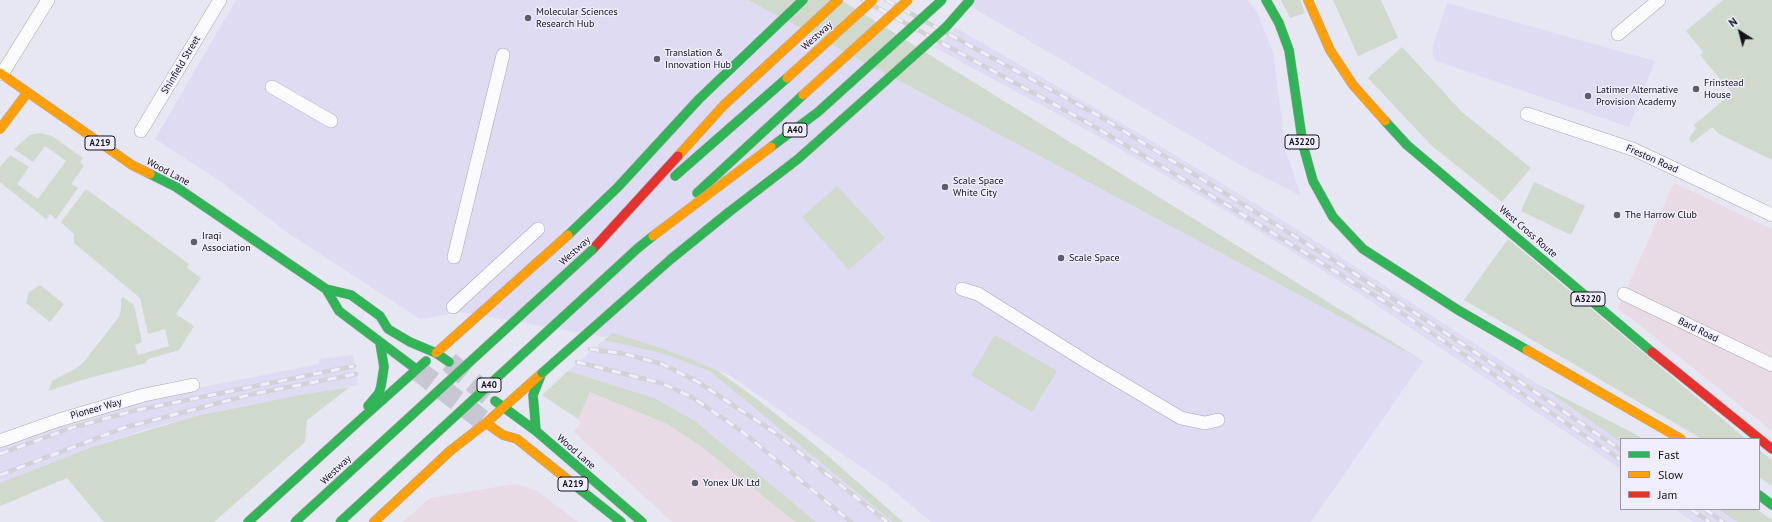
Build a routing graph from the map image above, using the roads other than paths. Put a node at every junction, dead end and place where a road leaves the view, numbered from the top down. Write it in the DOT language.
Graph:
graph roads {
  1 [pos="48,0"];
  2 [pos="220,0"];
  3 [pos="803,0"];
  4 [pos="838,0"];
  5 [pos="872,0"];
  6 [pos="908,0"];
  7 [pos="942,0"];
  8 [pos="970,0"];
  9 [pos="1266,0"];
  10 [pos="1308,0"];
  11 [pos="1659,0"];
  12 [pos="1618,34"];
  13 [pos="503,55"];
  14 [pos="1,74"];
  15 [pos="272,86"];
  16 [pos="27,94"];
  17 [pos="1527,114"];
  18 [pos="330,121"];
  19 [pos="0,129"];
  20 [pos="141,131"];
  21 [pos="1772,215"];
  22 [pos="538,229"];
  23 [pos="638,248"];
  24 [pos="592,250"];
  25 [pos="454,256"];
  26 [pos="326,289"];
  27 [pos="962,289"];
  28 [pos="1624,294"];
  29 [pos="452,307"];
  30 [pos="380,316"];
  31 [pos="394,317"];
  32 [pos="458,333"];
  33 [pos="441,337"];
  34 [pos="380,343"];
  35 [pos="436,353"];
  36 [pos="449,362"];
  37 [pos="1772,365"];
  38 [pos="416,369"];
  39 [pos="542,372"];
  40 [pos="193,385"];
  41 [pos="1711,399"];
  42 [pos="494,400"];
  43 [pos="503,408"];
  44 [pos="1218,420"];
  45 [pos="486,423"];
  46 [pos="350,429"];
  47 [pos="536,432"];
  48 [pos="1679,438"];
  49 [pos="1759,438"];
  50 [pos="1760,439"];
  51 [pos="0,441"];
  52 [pos="1772,443"];
  53 [pos="1772,449"];
  54 [pos="1760,490"];
  55 [pos="1760,496"];
  56 [pos="1772,497"];
  57 [pos="1772,505"];
  58 [pos="248,522"];
  59 [pos="296,522"];
  60 [pos="340,522"];
  61 [pos="374,522"];
  62 [pos="621,522"];
  63 [pos="642,522"];
  1 -- 14 [label="street"];
  2 -- 20 [label="street, Shinfield Street"];
  3 -- 32 [label="main road"];
  4 -- 24 [label="main road"];
  5 -- 24 [label="main road, Westway, bridge"];
  6 -- 23 [label="main road, A40, bridge"];
  7 -- 23 [label="main road, A40, bridge"];
  8 -- 39 [label="main road, A40, bridge"];
  9 -- 48 [label="main road, A3220"];
  10 -- 41 [label="main road, West Cross Route / A3220"];
  11 -- 12 [label="street"];
  13 -- 25 [label="street"];
  14 -- 16 [label="main road, Wood Lane / A219"];
  15 -- 18 [label="street"];
  16 -- 19 [label="main road"];
  16 -- 26 [label="main road, Wood Lane / A219"];
  17 -- 21 [label="street, Freston Road"];
  22 -- 29 [label="street"];
  23 -- 60 [label="main road, A40, bridge"];
  24 -- 59 [label="main road, Westway, bridge"];
  26 -- 30 [label="main road, Wood Lane / A219"];
  26 -- 34 [label="main road, Wood Lane / A219"];
  27 -- 44 [label="street"];
  28 -- 37 [label="street, Bard Road"];
  30 -- 31 [label="main road"];
  30 -- 35 [label="main road, Wood Lane / A219"];
  32 -- 33 [label="main road"];
  32 -- 35 [label="main road"];
  34 -- 38 [label="main road, Wood Lane / A219"];
  34 -- 46 [label="main road"];
  35 -- 36 [label="main road, Wood Lane / A219"];
  35 -- 38 [label="main road"];
  38 -- 46 [label="main road"];
  39 -- 43 [label="main road, A40"];
  39 -- 47 [label="main road"];
  40 -- 51 [label="street, Pioneer Way"];
  41 -- 49 [label="main road, West Cross Route / A3220"];
  41 -- 52 [label="main road, A3220"];
  42 -- 43 [label="main road, Wood Lane / A219"];
  43 -- 45 [label="main road, A40"];
  43 -- 47 [label="main road, Wood Lane / A219"];
  45 -- 61 [label="main road, A40"];
  45 -- 62 [label="main road, A219"];
  46 -- 58 [label="main road"];
  47 -- 63 [label="main road, Wood Lane / A219"];
  50 -- 53 [label="main road, West Cross Route / A3220"];
  54 -- 56 [label="main road"];
  55 -- 57 [label="main road"];
}
